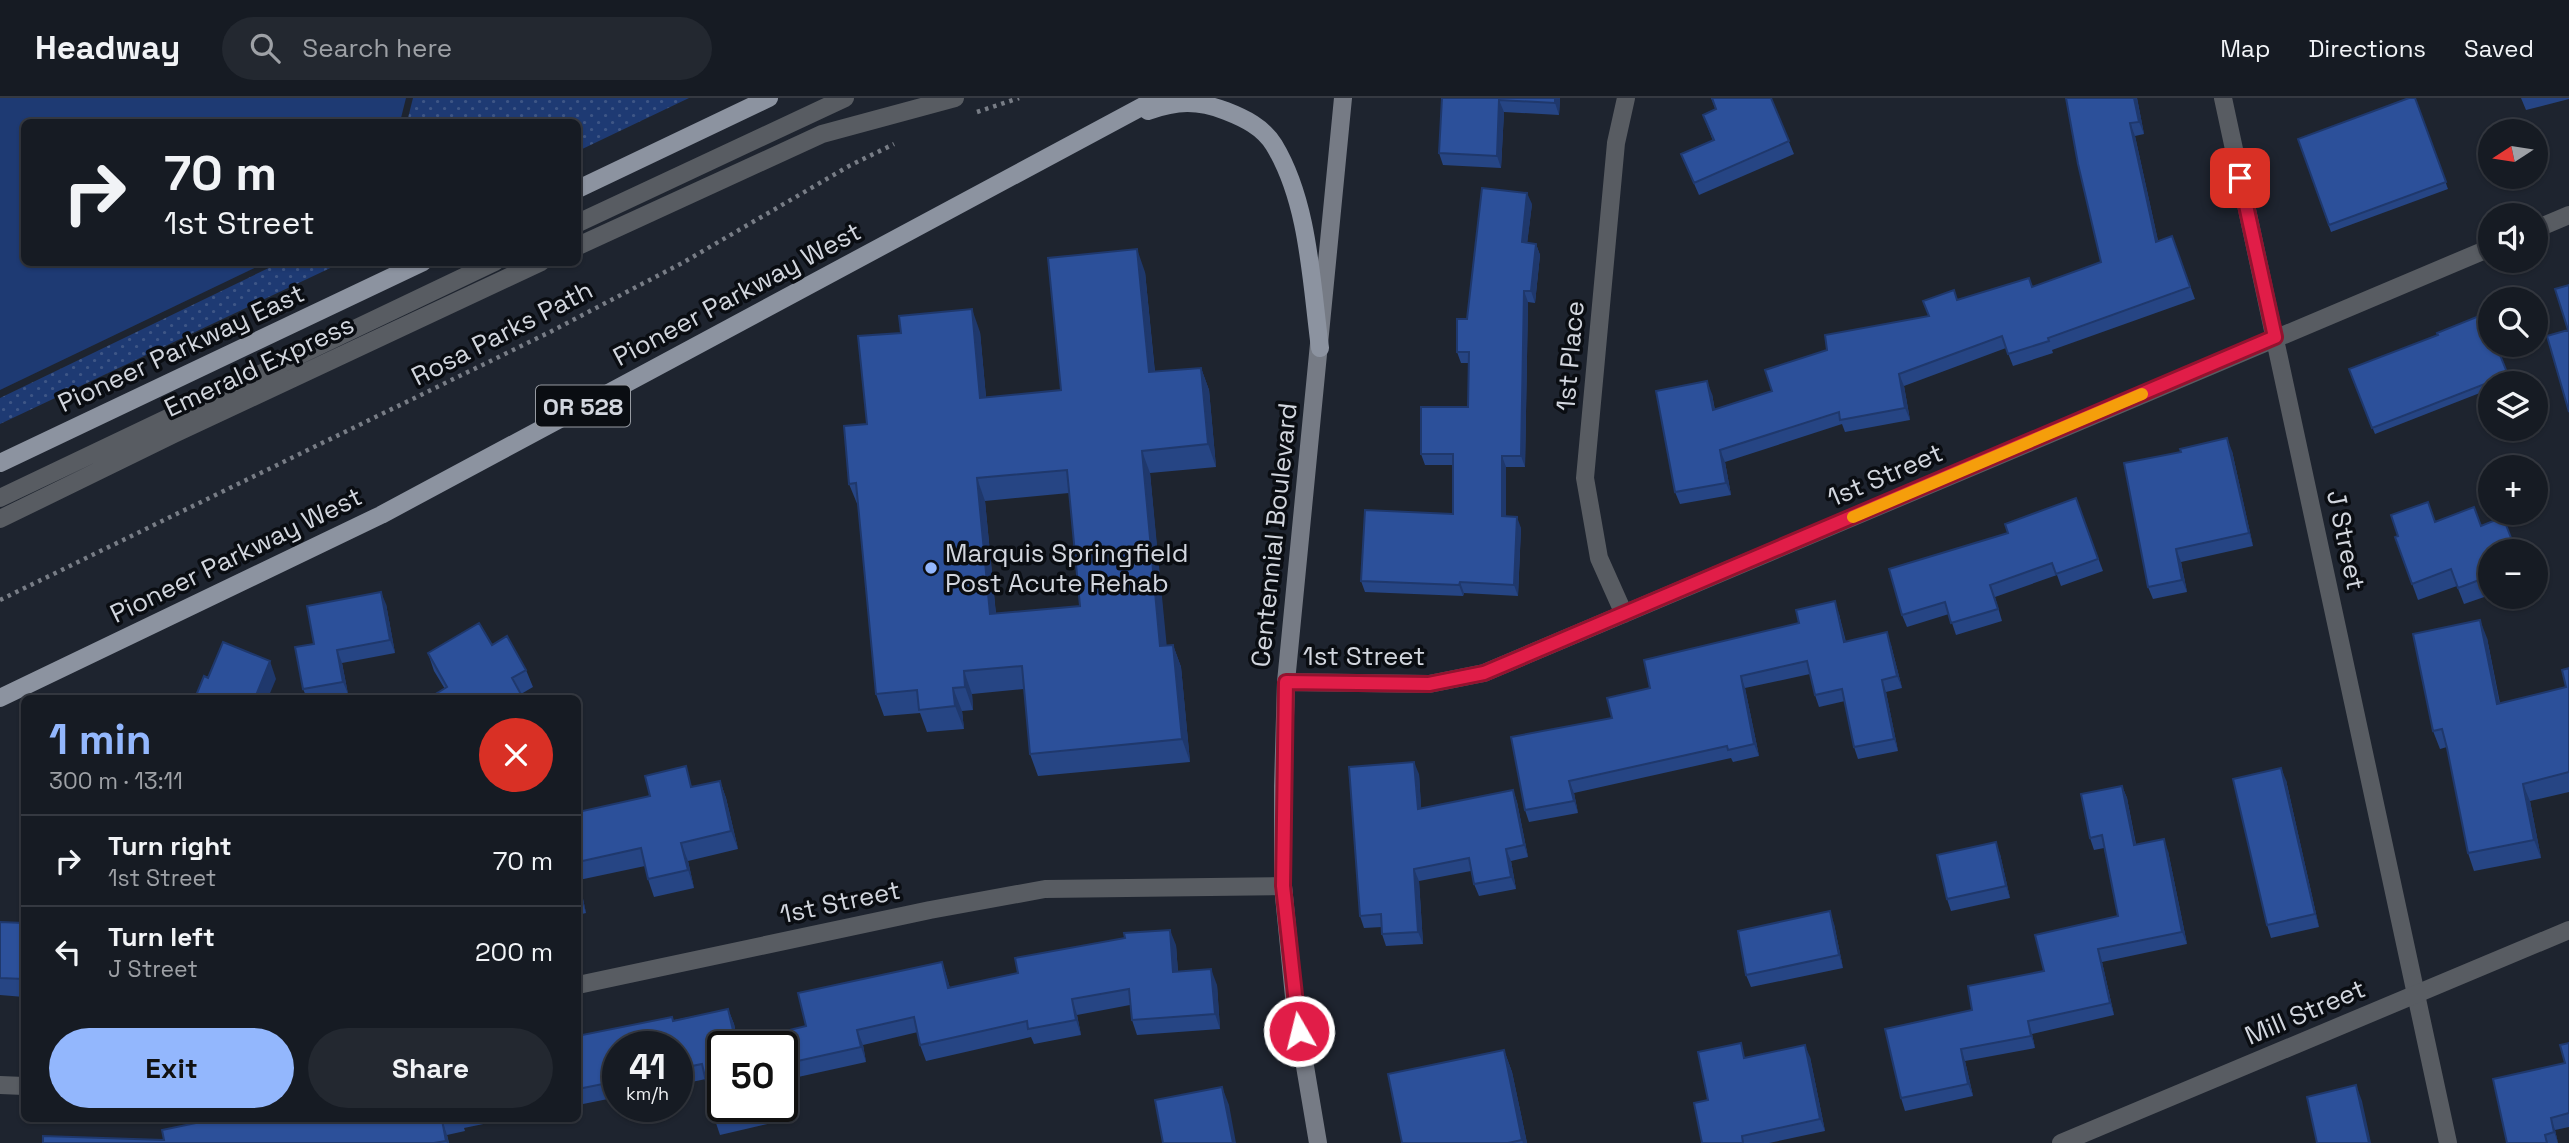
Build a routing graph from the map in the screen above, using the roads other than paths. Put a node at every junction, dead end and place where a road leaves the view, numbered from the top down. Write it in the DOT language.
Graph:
graph roads {
  1 [pos="769,98"];
  2 [pos="845,98"];
  3 [pos="955,98"];
  4 [pos="1158,98"];
  5 [pos="1343,98"];
  6 [pos="1626,98"];
  7 [pos="2223,98"];
  8 [pos="1112,123"];
  9 [pos="581,188"];
  10 [pos="2569,215"];
  11 [pos="581,222"];
  12 [pos="2548,224"];
  13 [pos="581,245"];
  14 [pos="2478,253"];
  15 [pos="415,266"];
  16 [pos="487,266"];
  17 [pos="532,266"];
  18 [pos="2275,337"];
  19 [pos="1320,348"];
  20 [pos="0,463"];
  21 [pos="0,498"];
  22 [pos="0,519"];
  23 [pos="1624,614"];
  24 [pos="1286,682"];
  25 [pos="0,698"];
  26 [pos="1283,886"];
  27 [pos="2569,930"];
  28 [pos="581,984"];
  29 [pos="2416,994"];
  30 [pos="0,1085"];
  31 [pos="21,1086"];
  32 [pos="1318,1143"];
  33 [pos="2062,1143"];
  34 [pos="2448,1143"];
  1 -- 9 [label="main road"];
  2 -- 11 [label="street"];
  3 -- 13 [label="street"];
  4 -- 8 [label="main road, Pioneer Parkway West / OR 528"];
  5 -- 19 [label="main road, Centennial Boulevard"];
  6 -- 23 [label="street, 1st Place"];
  7 -- 18 [label="street, J Street"];
  8 -- 19 [label="main road"];
  8 -- 25 [label="main road, Pioneer Parkway West / OR 528"];
  10 -- 12 [label="street"];
  14 -- 18 [label="street, 1st Street"];
  15 -- 20 [label="main road, Pioneer Parkway East"];
  16 -- 21 [label="street, Emerald Express"];
  17 -- 22 [label="street, Emerald Express"];
  18 -- 23 [label="street, 1st Street"];
  18 -- 29 [label="street, J Street"];
  19 -- 24 [label="main road, Centennial Boulevard"];
  23 -- 24 [label="street, 1st Street"];
  24 -- 26 [label="main road, Centennial Boulevard"];
  26 -- 28 [label="street, 1st Street"];
  26 -- 32 [label="main road, Centennial Boulevard"];
  27 -- 29 [label="street, Mill Street"];
  29 -- 33 [label="street, Mill Street"];
  29 -- 34 [label="street, J Street"];
  30 -- 31 [label="street"];
}
